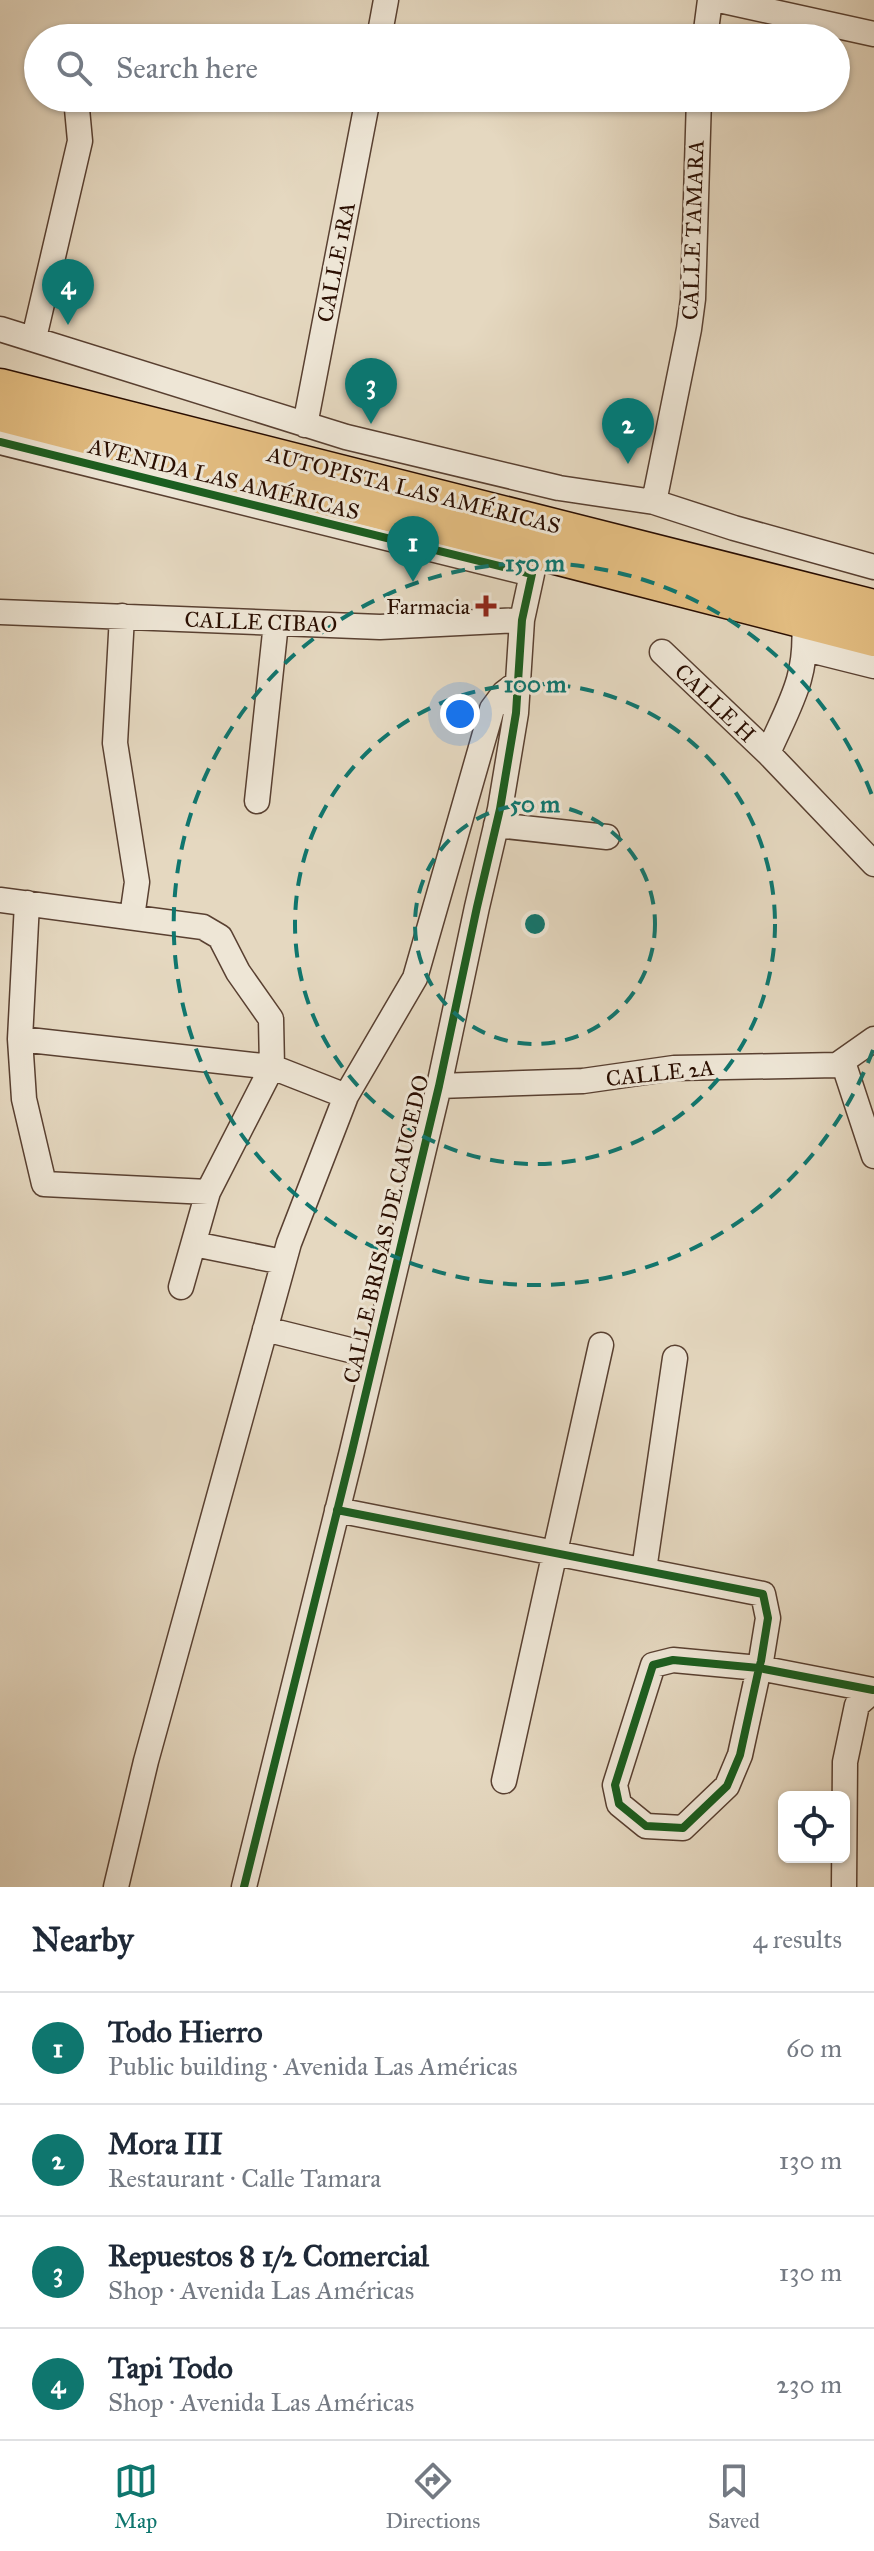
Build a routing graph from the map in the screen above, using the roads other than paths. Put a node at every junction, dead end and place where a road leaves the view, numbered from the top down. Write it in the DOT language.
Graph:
graph roads {
  1 [pos="386,0"];
  2 [pos="710,0"];
  3 [pos="719,0"];
  4 [pos="382,24"];
  5 [pos="707,24"];
  6 [pos="828,24"];
  7 [pos="850,29"];
  8 [pos="874,34"];
  9 [pos="77,112"];
  10 [pos="365,112"];
  11 [pos="699,112"];
  12 [pos="0,329"];
  13 [pos="34,338"];
  14 [pos="0,363"];
  15 [pos="0,386"];
  16 [pos="0,414"];
  17 [pos="305,425"];
  18 [pos="0,442"];
  19 [pos="272,454"];
  20 [pos="654,502"];
  21 [pos="874,567"];
  22 [pos="532,574"];
  23 [pos="702,596"];
  24 [pos="874,607"];
  25 [pos="0,612"];
  26 [pos="122,616"];
  27 [pos="522,620"];
  28 [pos="276,623"];
  29 [pos="805,635"];
  30 [pos="874,639"];
  31 [pos="662,652"];
  32 [pos="874,666"];
  33 [pos="516,684"];
  34 [pos="768,753"];
  35 [pos="257,801"];
  36 [pos="496,825"];
  37 [pos="607,837"];
  38 [pos="874,864"];
  39 [pos="0,900"];
  40 [pos="27,903"];
  41 [pos="132,917"];
  42 [pos="20,1039"];
  43 [pos="874,1039"];
  44 [pos="843,1062"];
  45 [pos="272,1067"];
  46 [pos="439,1086"];
  47 [pos="346,1096"];
  48 [pos="874,1156"];
  49 [pos="208,1192"];
  50 [pos="194,1244"];
  51 [pos="283,1262"];
  52 [pos="181,1287"];
  53 [pos="265,1329"];
  54 [pos="601,1345"];
  55 [pos="374,1356"];
  56 [pos="675,1358"];
  57 [pos="337,1510"];
  58 [pos="553,1553"];
  59 [pos="644,1570"];
  60 [pos="759,1668"];
  61 [pos="873,1690"];
  62 [pos="504,1781"];
  63 [pos="116,1887"];
  64 [pos="244,1887"];
  65 [pos="844,1887"];
  1 -- 4 [label="street"];
  2 -- 5 [label="street"];
  3 -- 6 [label="street"];
  7 -- 8 [label="street"];
  9 -- 13 [label="street"];
  10 -- 17 [label="street, CALLE 1RA"];
  11 -- 20 [label="street, CALLE TAMARA"];
  12 -- 13 [label="street"];
  13 -- 17 [label="street"];
  14 -- 19 [label="highway"];
  15 -- 19 [label="highway, AUTOPISTA LAS AMÉRICAS"];
  16 -- 23 [label="highway, AUTOPISTA LAS AMÉRICAS"];
  17 -- 20 [label="street"];
  18 -- 22 [label="street, AVENIDA LAS AMÉRICAS"];
  19 -- 24 [label="highway, AUTOPISTA LAS AMÉRICAS"];
  20 -- 21 [label="street"];
  22 -- 23 [label="highway"];
  22 -- 27 [label="street, CALLE BRISAS DE CAUCEDO"];
  23 -- 29 [label="highway, AUTOPISTA LAS AMÉRICAS"];
  25 -- 26 [label="street, CALLE CIBAO"];
  26 -- 28 [label="street, CALLE CIBAO"];
  26 -- 41 [label="street"];
  27 -- 28 [label="street, CALLE CIBAO"];
  27 -- 33 [label="street, CALLE BRISAS DE CAUCEDO"];
  28 -- 35 [label="street"];
  29 -- 30 [label="highway, AUTOPISTA LAS AMÉRICAS"];
  29 -- 32 [label="street"];
  29 -- 34 [label="street, CALLE H"];
  31 -- 34 [label="street, CALLE H"];
  33 -- 36 [label="street, CALLE BRISAS DE CAUCEDO"];
  33 -- 47 [label="street"];
  34 -- 38 [label="street, CALLE H"];
  36 -- 37 [label="street"];
  36 -- 46 [label="street, CALLE BRISAS DE CAUCEDO"];
  39 -- 40 [label="street"];
  40 -- 41 [label="street"];
  40 -- 42 [label="street"];
  41 -- 45 [label="street"];
  42 -- 45 [label="street"];
  42 -- 49 [label="street"];
  43 -- 44 [label="street, CALLE 2A"];
  44 -- 46 [label="street, CALLE 2A"];
  44 -- 48 [label="street"];
  45 -- 47 [label="street"];
  45 -- 49 [label="street"];
  46 -- 55 [label="street, CALLE BRISAS DE CAUCEDO"];
  47 -- 51 [label="street"];
  49 -- 50 [label="street"];
  50 -- 51 [label="street"];
  50 -- 52 [label="street"];
  51 -- 53 [label="street"];
  53 -- 55 [label="street"];
  53 -- 63 [label="street"];
  54 -- 58 [label="street"];
  55 -- 57 [label="street, CALLE BRISAS DE CAUCEDO"];
  56 -- 59 [label="street"];
  57 -- 58 [label="street"];
  57 -- 64 [label="street, CALLE BRISAS DE CAUCEDO"];
  58 -- 59 [label="street"];
  58 -- 62 [label="street"];
  59 -- 60 [label="street"];
  60 -- 60 [label="street"];
  60 -- 61 [label="street"];
  61 -- 65 [label="street"];
}
